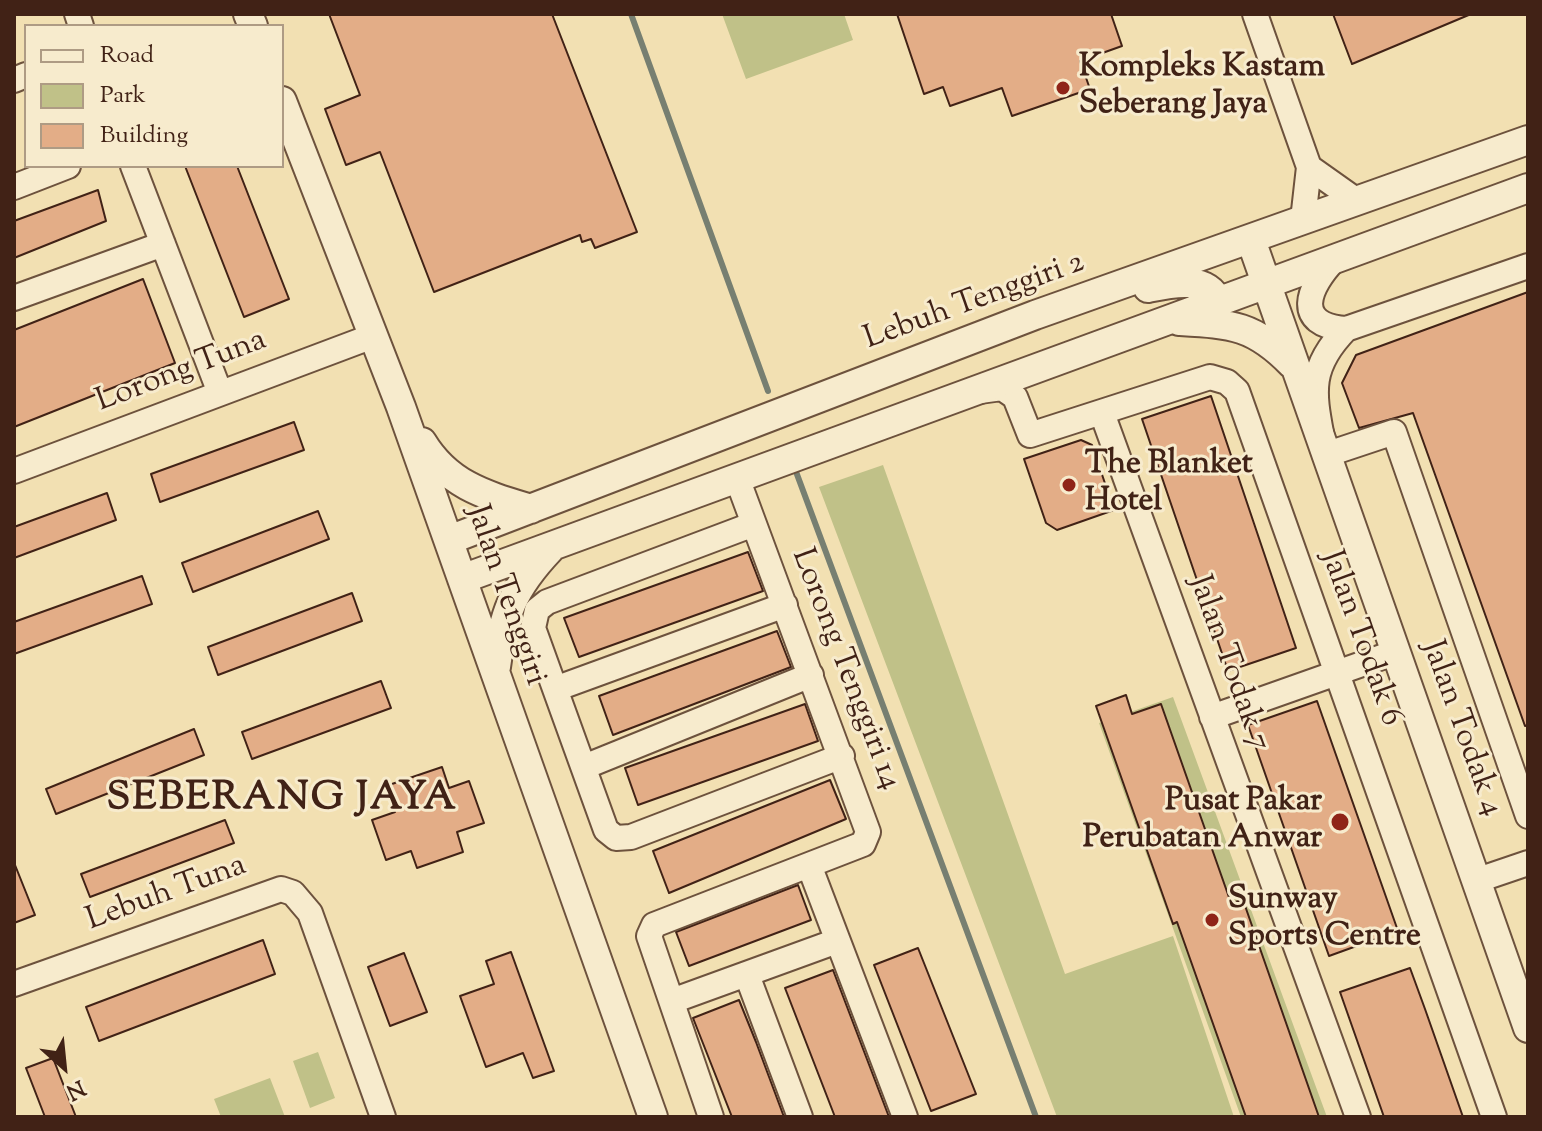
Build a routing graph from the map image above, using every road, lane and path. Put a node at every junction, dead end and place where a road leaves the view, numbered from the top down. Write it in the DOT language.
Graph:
graph roads {
  1 [pos="1255,14"];
  2 [pos="284,106"];
  3 [pos="1528,140"];
  4 [pos="1309,167"];
  5 [pos="63,168"];
  6 [pos="134,168"];
  7 [pos="14,187"];
  8 [pos="1528,188"];
  9 [pos="1357,201"];
  10 [pos="1303,220"];
  11 [pos="1251,240"];
  12 [pos="163,244"];
  13 [pos="1337,258"];
  14 [pos="1528,266"];
  15 [pos="1266,283"];
  16 [pos="14,298"];
  17 [pos="1218,302"];
  18 [pos="1035,315"];
  19 [pos="1167,320"];
  20 [pos="1346,329"];
  21 [pos="373,336"];
  22 [pos="1294,367"];
  23 [pos="971,392"];
  24 [pos="220,393"];
  25 [pos="401,407"];
  26 [pos="1102,413"];
  27 [pos="1325,455"];
  28 [pos="14,471"];
  29 [pos="737,478"];
  30 [pos="531,509"];
  31 [pos="504,519"];
  32 [pos="754,524"];
  33 [pos="449,540"];
  34 [pos="554,545"];
  35 [pos="462,579"];
  36 [pos="785,605"];
  37 [pos="1396,652"];
  38 [pos="496,673"];
  39 [pos="1337,673"];
  40 [pos="811,675"];
  41 [pos="555,689"];
  42 [pos="1212,717"];
  43 [pos="842,756"];
  44 [pos="584,767"];
  45 [pos="1528,816"];
  46 [pos="1528,863"];
  47 [pos="809,865"];
  48 [pos="1478,880"];
  49 [pos="837,941"];
  50 [pos="747,975"];
  51 [pos="14,984"];
  52 [pos="672,1001"];
  53 [pos="1528,1028"];
  54 [pos="645,1115"];
  55 [pos="383,1117"];
  56 [pos="711,1117"];
  57 [pos="800,1117"];
  58 [pos="905,1117"];
  59 [pos="1358,1117"];
  60 [pos="1494,1117"];
  1 -- 4 [label="street"];
  2 -- 21 [label="street, Jalan Tenggiri"];
  3 -- 9 [label="street, Lebuh Tenggiri 2"];
  4 -- 9 [label="street"];
  4 -- 10 [label="street"];
  5 -- 7 [label="street"];
  6 -- 12 [label="street"];
  8 -- 13 [label="street"];
  9 -- 10 [label="street, Lebuh Tenggiri 2"];
  10 -- 11 [label="street, Lebuh Tenggiri 2"];
  11 -- 15 [label="street, Jalan Todak 4"];
  11 -- 18 [label="street, Lebuh Tenggiri 2"];
  12 -- 16 [label="street"];
  12 -- 24 [label="street"];
  13 -- 15 [label="street"];
  13 -- 20 [label="street"];
  14 -- 20 [label="street"];
  15 -- 17 [label="street"];
  15 -- 22 [label="street, Jalan Todak 4"];
  17 -- 18 [label="street"];
  17 -- 19 [label="street"];
  18 -- 30 [label="street, Lebuh Tenggiri 2"];
  19 -- 22 [label="street"];
  19 -- 23 [label="street"];
  20 -- 27 [label="street"];
  21 -- 24 [label="street, Lorong Tuna"];
  21 -- 25 [label="street, Jalan Tenggiri"];
  22 -- 27 [label="street, Jalan Todak 4"];
  23 -- 26 [label="street, Jalan Todak 6"];
  23 -- 29 [label="street"];
  24 -- 28 [label="street, Lorong Tuna"];
  25 -- 30 [label="street"];
  25 -- 33 [label="street, Jalan Tenggiri"];
  26 -- 39 [label="street, Jalan Todak 6"];
  26 -- 42 [label="street, Jalan Todak 7"];
  27 -- 37 [label="street, Jalan Todak 4"];
  27 -- 45 [label="street, Jalan Todak 4"];
  29 -- 32 [label="street, Lorong Tenggiri 14"];
  29 -- 34 [label="street"];
  30 -- 31 [label="street, Lebuh Tenggiri 2"];
  31 -- 33 [label="street, Lebuh Tenggiri 2"];
  31 -- 34 [label="street"];
  32 -- 36 [label="street, Lorong Tenggiri 14"];
  32 -- 41 [label="street"];
  33 -- 35 [label="street, Jalan Tenggiri"];
  34 -- 35 [label="street"];
  34 -- 38 [label="street"];
  35 -- 38 [label="street, Jalan Tenggiri"];
  36 -- 40 [label="street, Lorong Tenggiri 14"];
  36 -- 41 [label="street"];
  37 -- 39 [label="street"];
  37 -- 48 [label="street, Jalan Todak 4"];
  38 -- 54 [label="street, Jalan Tenggiri"];
  39 -- 42 [label="street"];
  39 -- 60 [label="street, Jalan Todak 6"];
  40 -- 43 [label="street, Lorong Tenggiri 14"];
  40 -- 44 [label="street"];
  41 -- 44 [label="street"];
  42 -- 59 [label="street, Jalan Todak 7"];
  43 -- 44 [label="street"];
  43 -- 47 [label="street, Lorong Tenggiri 14"];
  46 -- 48 [label="street"];
  47 -- 49 [label="street"];
  47 -- 52 [label="street, Lorong Tenggiri 14"];
  48 -- 53 [label="street, Jalan Todak 4"];
  49 -- 50 [label="street"];
  49 -- 58 [label="street"];
  50 -- 52 [label="street"];
  50 -- 57 [label="street"];
  51 -- 55 [label="street, Lebuh Tuna"];
  52 -- 56 [label="street"];
}
